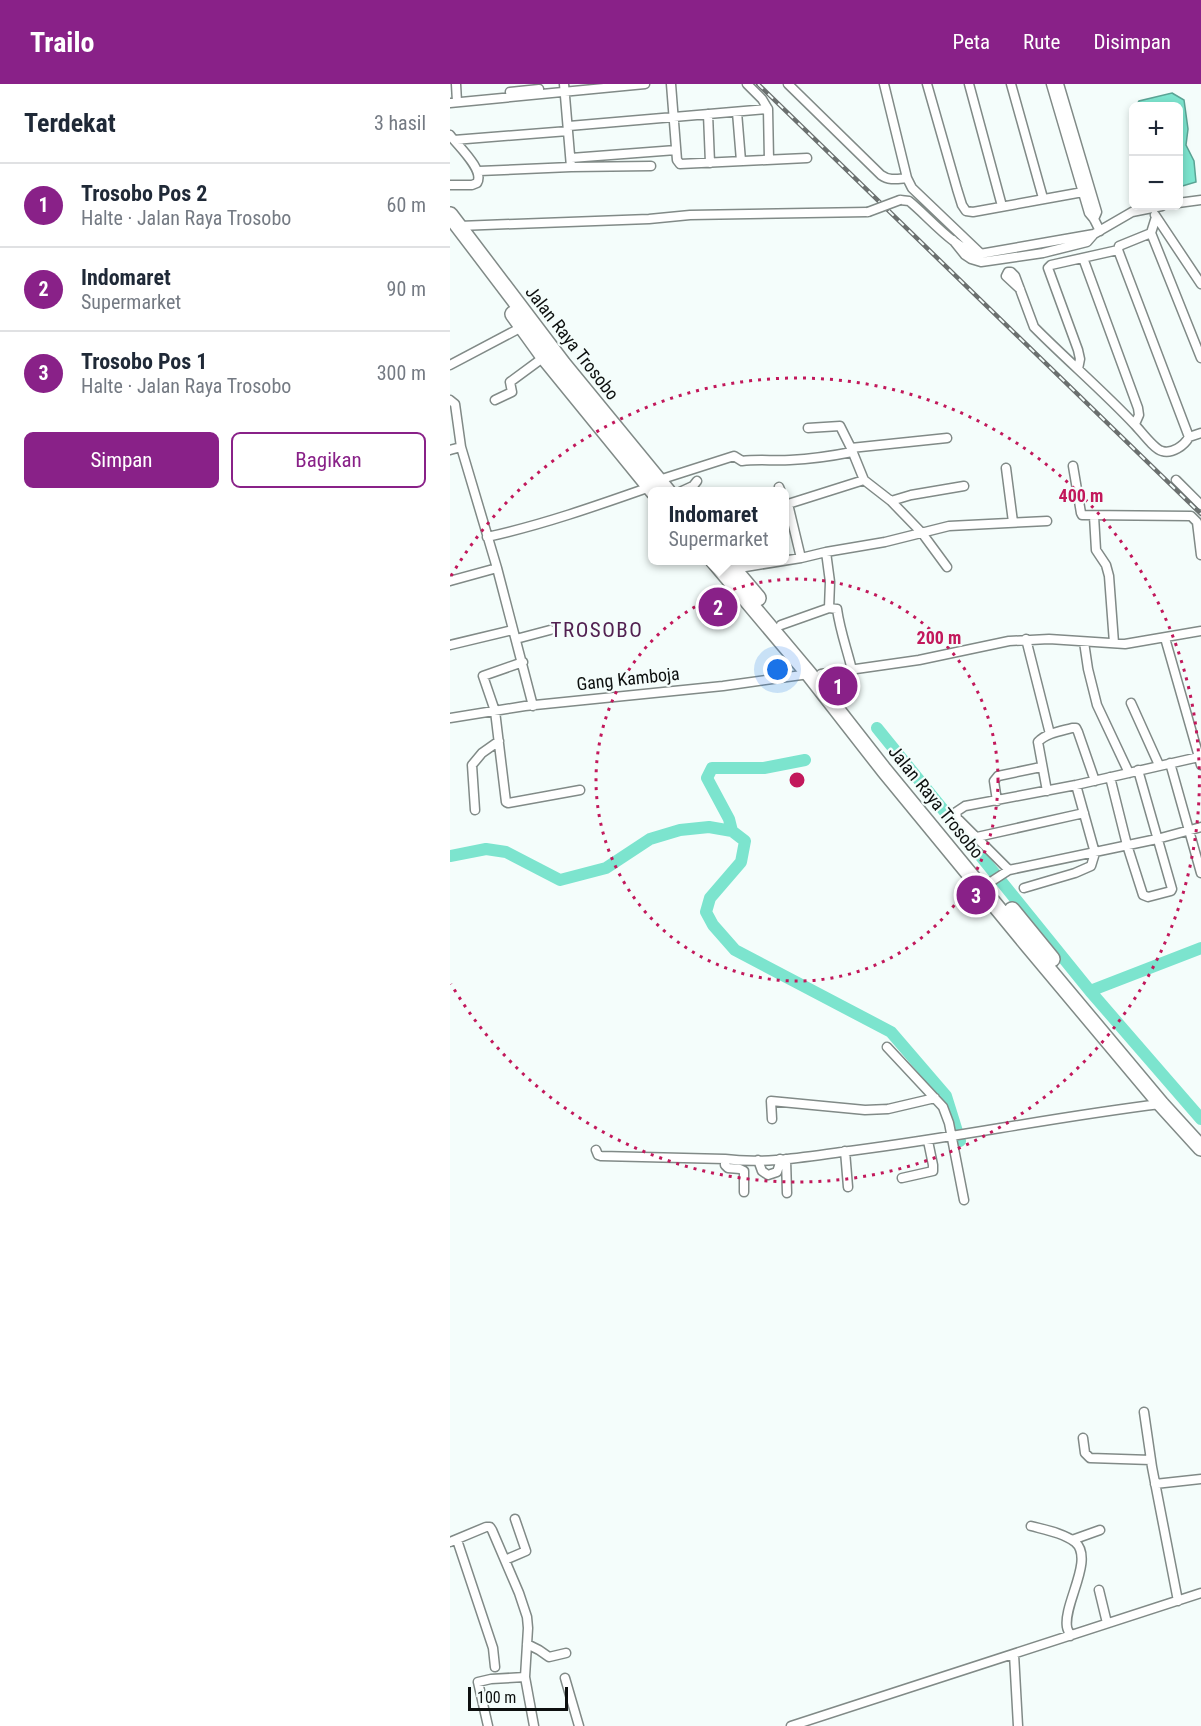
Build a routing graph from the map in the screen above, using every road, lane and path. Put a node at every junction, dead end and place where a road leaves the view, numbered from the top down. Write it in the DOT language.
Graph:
graph roads {
  1 [pos="456,84"];
  2 [pos="645,84"];
  3 [pos="671,84"];
  4 [pos="747,84"];
  5 [pos="790,84"];
  6 [pos="884,84"];
  7 [pos="927,84"];
  8 [pos="969,84"];
  9 [pos="1011,84"];
  10 [pos="1051,84"];
  11 [pos="1059,84"];
  12 [pos="600,85"];
  13 [pos="564,88"];
  14 [pos="453,100"];
  15 [pos="768,109"];
  16 [pos="737,112"];
  17 [pos="708,114"];
  18 [pos="674,117"];
  19 [pos="568,129"];
  20 [pos="452,138"];
  21 [pos="676,150"];
  22 [pos="625,154"];
  23 [pos="1076,154"];
  24 [pos="605,156"];
  25 [pos="807,158"];
  26 [pos="769,160"];
  27 [pos="741,161"];
  28 [pos="571,162"];
  29 [pos="710,163"];
  30 [pos="625,166"];
  31 [pos="651,166"];
  32 [pos="606,167"];
  33 [pos="479,171"];
  34 [pos="907,178"];
  35 [pos="450,185"];
  36 [pos="1083,192"];
  37 [pos="1043,198"];
  38 [pos="1201,200"];
  39 [pos="1183,202"];
  40 [pos="1002,206"];
  41 [pos="1140,210"];
  42 [pos="1151,210"];
  43 [pos="1156,217"];
  44 [pos="1094,219"];
  45 [pos="453,224"];
  46 [pos="1097,232"];
  47 [pos="1151,233"];
  48 [pos="1040,243"];
  49 [pos="1118,250"];
  50 [pos="1043,253"];
  51 [pos="981,258"];
  52 [pos="1083,258"];
  53 [pos="1201,284"];
  54 [pos="1020,289"];
  55 [pos="522,327"];
  56 [pos="543,357"];
  57 [pos="1201,358"];
  58 [pos="450,365"];
  59 [pos="1078,369"];
  60 [pos="450,400"];
  61 [pos="495,400"];
  62 [pos="1135,424"];
  63 [pos="808,428"];
  64 [pos="1201,433"];
  65 [pos="947,438"];
  66 [pos="1189,438"];
  67 [pos="461,447"];
  68 [pos="450,450"];
  69 [pos="852,450"];
  70 [pos="1073,466"];
  71 [pos="1006,468"];
  72 [pos="864,480"];
  73 [pos="1176,480"];
  74 [pos="697,481"];
  75 [pos="964,486"];
  76 [pos="658,487"];
  77 [pos="691,487"];
  78 [pos="648,490"];
  79 [pos="1197,498"];
  80 [pos="789,501"];
  81 [pos="891,501"];
  82 [pos="1201,505"];
  83 [pos="789,513"];
  84 [pos="1094,516"];
  85 [pos="1047,521"];
  86 [pos="1013,522"];
  87 [pos="922,533"];
  88 [pos="487,537"];
  89 [pos="826,552"];
  90 [pos="1201,555"];
  91 [pos="801,558"];
  92 [pos="789,560"];
  93 [pos="717,565"];
  94 [pos="730,565"];
  95 [pos="947,567"];
  96 [pos="497,568"];
  97 [pos="450,580"];
  98 [pos="829,608"];
  99 [pos="781,625"];
  100 [pos="513,630"];
  101 [pos="550,630"];
  102 [pos="1201,632"];
  103 [pos="1165,638"];
  104 [pos="516,639"];
  105 [pos="1026,639"];
  106 [pos="1084,642"];
  107 [pos="1114,643"];
  108 [pos="450,645"];
  109 [pos="523,662"];
  110 [pos="852,670"];
  111 [pos="815,674"];
  112 [pos="1131,703"];
  113 [pos="533,705"];
  114 [pos="495,711"];
  115 [pos="450,718"];
  116 [pos="1050,734"];
  117 [pos="863,735"];
  118 [pos="499,741"];
  119 [pos="1200,761"];
  120 [pos="1170,763"];
  121 [pos="1159,765"];
  122 [pos="1041,766"];
  123 [pos="1138,770"];
  124 [pos="1129,773"];
  125 [pos="1110,777"];
  126 [pos="1095,781"];
  127 [pos="1076,785"];
  128 [pos="580,790"];
  129 [pos="1047,791"];
  130 [pos="997,801"];
  131 [pos="475,810"];
  132 [pos="1084,813"];
  133 [pos="1201,826"];
  134 [pos="1188,830"];
  135 [pos="977,837"];
  136 [pos="1157,839"];
  137 [pos="1127,845"];
  138 [pos="1095,853"];
  139 [pos="1201,873"];
  140 [pos="998,877"];
  141 [pos="1024,888"];
  142 [pos="887,1047"];
  143 [pos="935,1098"];
  144 [pos="1161,1104"];
  145 [pos="772,1119"];
  146 [pos="953,1136"];
  147 [pos="1201,1136"];
  148 [pos="927,1141"];
  149 [pos="1201,1148"];
  150 [pos="596,1150"];
  151 [pos="845,1151"];
  152 [pos="725,1159"];
  153 [pos="783,1159"];
  154 [pos="758,1160"];
  155 [pos="902,1178"];
  156 [pos="848,1187"];
  157 [pos="744,1192"];
  158 [pos="788,1193"];
  159 [pos="964,1200"];
  160 [pos="1144,1412"];
  161 [pos="1083,1438"];
  162 [pos="1150,1460"];
  163 [pos="1201,1479"];
  164 [pos="1155,1484"];
  165 [pos="515,1519"];
  166 [pos="1031,1526"];
  167 [pos="1100,1530"];
  168 [pos="1072,1540"];
  169 [pos="453,1541"];
  170 [pos="505,1560"];
  171 [pos="1099,1590"];
  172 [pos="1201,1593"];
  173 [pos="1178,1601"];
  174 [pos="1107,1623"];
  175 [pos="1068,1636"];
  176 [pos="527,1644"];
  177 [pos="566,1653"];
  178 [pos="1014,1654"];
  179 [pos="495,1667"];
  180 [pos="525,1677"];
  181 [pos="565,1678"];
  182 [pos="488,1726"];
  183 [pos="534,1726"];
  184 [pos="579,1726"];
  185 [pos="791,1726"];
  186 [pos="1018,1726"];
  1 -- 14 [label="street"];
  2 -- 12 [label="street"];
  3 -- 18 [label="street"];
  4 -- 15 [label="street"];
  5 -- 34 [label="street"];
  6 -- 34 [label="street"];
  7 -- 40 [label="street"];
  8 -- 40 [label="street"];
  9 -- 37 [label="street"];
  10 -- 23 [label="street"];
  11 -- 23 [label="street"];
  12 -- 13 [label="street"];
  13 -- 14 [label="street"];
  13 -- 19 [label="street"];
  15 -- 16 [label="street"];
  15 -- 26 [label="street"];
  16 -- 17 [label="street"];
  16 -- 27 [label="street"];
  17 -- 18 [label="street"];
  17 -- 29 [label="street"];
  18 -- 19 [label="street"];
  18 -- 21 [label="street"];
  19 -- 20 [label="street"];
  19 -- 28 [label="street"];
  20 -- 33 [label="street"];
  21 -- 22 [label="street"];
  21 -- 29 [label="street"];
  22 -- 24 [label="street"];
  22 -- 30 [label="street"];
  23 -- 36 [label="street"];
  23 -- 44 [label="street"];
  24 -- 28 [label="street"];
  24 -- 32 [label="street"];
  25 -- 26 [label="street"];
  26 -- 27 [label="street"];
  27 -- 29 [label="street"];
  28 -- 32 [label="street"];
  28 -- 33 [label="street"];
  30 -- 31 [label="street"];
  30 -- 32 [label="street"];
  33 -- 35 [label="street"];
  34 -- 51 [label="street"];
  36 -- 37 [label="street"];
  36 -- 44 [label="street"];
  37 -- 40 [label="street"];
  38 -- 39 [label="street"];
  41 -- 46 [label="street"];
  42 -- 43 [label="street"];
  43 -- 47 [label="street"];
  43 -- 53 [label="street"];
  44 -- 46 [label="street"];
  45 -- 51 [label="street, bridge"];
  45 -- 55 [label="highway, Jalan Raya Trosobo"];
  45 -- 76 [label="highway, Jalan Raya Trosobo"];
  46 -- 48 [label="street"];
  46 -- 50 [label="street"];
  47 -- 49 [label="street"];
  47 -- 57 [label="street"];
  48 -- 50 [label="street"];
  48 -- 51 [label="street"];
  49 -- 52 [label="street"];
  49 -- 66 [label="street"];
  50 -- 51 [label="street"];
  52 -- 59 [label="street"];
  52 -- 62 [label="street"];
  54 -- 59 [label="street"];
  55 -- 56 [label="highway, Jalan Raya Trosobo"];
  55 -- 58 [label="street"];
  56 -- 61 [label="street"];
  56 -- 76 [label="highway, Jalan Raya Trosobo"];
  59 -- 62 [label="street"];
  60 -- 67 [label="street"];
  62 -- 66 [label="street"];
  63 -- 69 [label="street"];
  64 -- 66 [label="street"];
  65 -- 69 [label="street"];
  67 -- 68 [label="street"];
  67 -- 88 [label="street"];
  69 -- 72 [label="street"];
  69 -- 76 [label="street"];
  70 -- 84 [label="street"];
  71 -- 86 [label="street"];
  72 -- 80 [label="street"];
  72 -- 81 [label="street"];
  73 -- 79 [label="street"];
  74 -- 77 [label="street"];
  75 -- 81 [label="street"];
  78 -- 88 [label="street"];
  79 -- 82 [label="street"];
  81 -- 87 [label="street"];
  83 -- 91 [label="street"];
  84 -- 90 [label="street"];
  84 -- 107 [label="street"];
  85 -- 86 [label="street"];
  86 -- 87 [label="street"];
  87 -- 89 [label="street"];
  87 -- 95 [label="street"];
  88 -- 96 [label="street"];
  89 -- 91 [label="street"];
  89 -- 98 [label="street"];
  91 -- 92 [label="street"];
  93 -- 111 [label="highway, Jalan Raya Trosobo"];
  94 -- 99 [label="highway, Jalan Raya Trosobo"];
  96 -- 97 [label="street"];
  96 -- 100 [label="street"];
  98 -- 99 [label="street"];
  98 -- 110 [label="street"];
  99 -- 111 [label="highway, Jalan Raya Trosobo"];
  100 -- 104 [label="street"];
  100 -- 108 [label="street"];
  101 -- 104 [label="street"];
  102 -- 103 [label="street, Gang Kamboja"];
  103 -- 107 [label="street, Gang Kamboja"];
  103 -- 119 [label="street"];
  104 -- 109 [label="street"];
  105 -- 106 [label="street, Gang Kamboja"];
  105 -- 110 [label="street, Gang Kamboja"];
  105 -- 116 [label="street"];
  106 -- 107 [label="street, Gang Kamboja"];
  106 -- 124 [label="street"];
  109 -- 113 [label="street"];
  109 -- 114 [label="street"];
  110 -- 111 [label="street, Gang Kamboja"];
  111 -- 113 [label="street, Gang Kamboja"];
  111 -- 117 [label="highway, Jalan Raya Trosobo"];
  112 -- 121 [label="street"];
  113 -- 114 [label="street, Gang Kamboja"];
  114 -- 115 [label="street, Gang Kamboja"];
  114 -- 118 [label="street"];
  116 -- 122 [label="street"];
  116 -- 126 [label="street"];
  117 -- 140 [label="highway, Jalan Raya Trosobo"];
  117 -- 144 [label="highway, Jalan Raya Trosobo"];
  118 -- 128 [label="street"];
  118 -- 131 [label="street"];
  119 -- 120 [label="street"];
  120 -- 121 [label="street"];
  120 -- 134 [label="street"];
  121 -- 123 [label="street"];
  122 -- 129 [label="street"];
  122 -- 130 [label="street"];
  123 -- 124 [label="street"];
  123 -- 136 [label="street"];
  124 -- 125 [label="street"];
  125 -- 126 [label="street"];
  125 -- 137 [label="street"];
  126 -- 127 [label="street"];
  127 -- 129 [label="street"];
  127 -- 132 [label="street"];
  129 -- 130 [label="street"];
  130 -- 135 [label="street"];
  132 -- 135 [label="street"];
  132 -- 138 [label="street"];
  133 -- 134 [label="street"];
  134 -- 136 [label="street"];
  134 -- 139 [label="street"];
  135 -- 140 [label="street"];
  136 -- 137 [label="street"];
  136 -- 137 [label="street"];
  137 -- 138 [label="street"];
  138 -- 140 [label="street"];
  138 -- 141 [label="street"];
  140 -- 147 [label="highway, Jalan Raya Trosobo"];
  142 -- 143 [label="street"];
  143 -- 145 [label="street"];
  143 -- 146 [label="street"];
  144 -- 146 [label="street"];
  144 -- 149 [label="highway, Jalan Raya Trosobo"];
  146 -- 148 [label="street"];
  146 -- 159 [label="street"];
  148 -- 151 [label="street"];
  148 -- 155 [label="street"];
  150 -- 152 [label="street"];
  151 -- 153 [label="street"];
  151 -- 156 [label="street"];
  152 -- 154 [label="street"];
  152 -- 157 [label="street"];
  153 -- 154 [label="street"];
  153 -- 154 [label="street"];
  153 -- 158 [label="street"];
  160 -- 162 [label="street"];
  161 -- 162 [label="street"];
  162 -- 164 [label="street"];
  163 -- 164 [label="street"];
  164 -- 173 [label="street"];
  165 -- 170 [label="street"];
  166 -- 168 [label="street"];
  167 -- 168 [label="street"];
  168 -- 175 [label="street"];
  169 -- 170 [label="street"];
  169 -- 179 [label="street"];
  170 -- 176 [label="street"];
  171 -- 174 [label="street"];
  172 -- 173 [label="street"];
  173 -- 174 [label="street"];
  174 -- 175 [label="street"];
  175 -- 178 [label="street"];
  176 -- 177 [label="street"];
  176 -- 180 [label="street"];
  178 -- 185 [label="street"];
  178 -- 186 [label="street"];
  180 -- 182 [label="street"];
  180 -- 183 [label="street"];
  181 -- 184 [label="street"];
}
